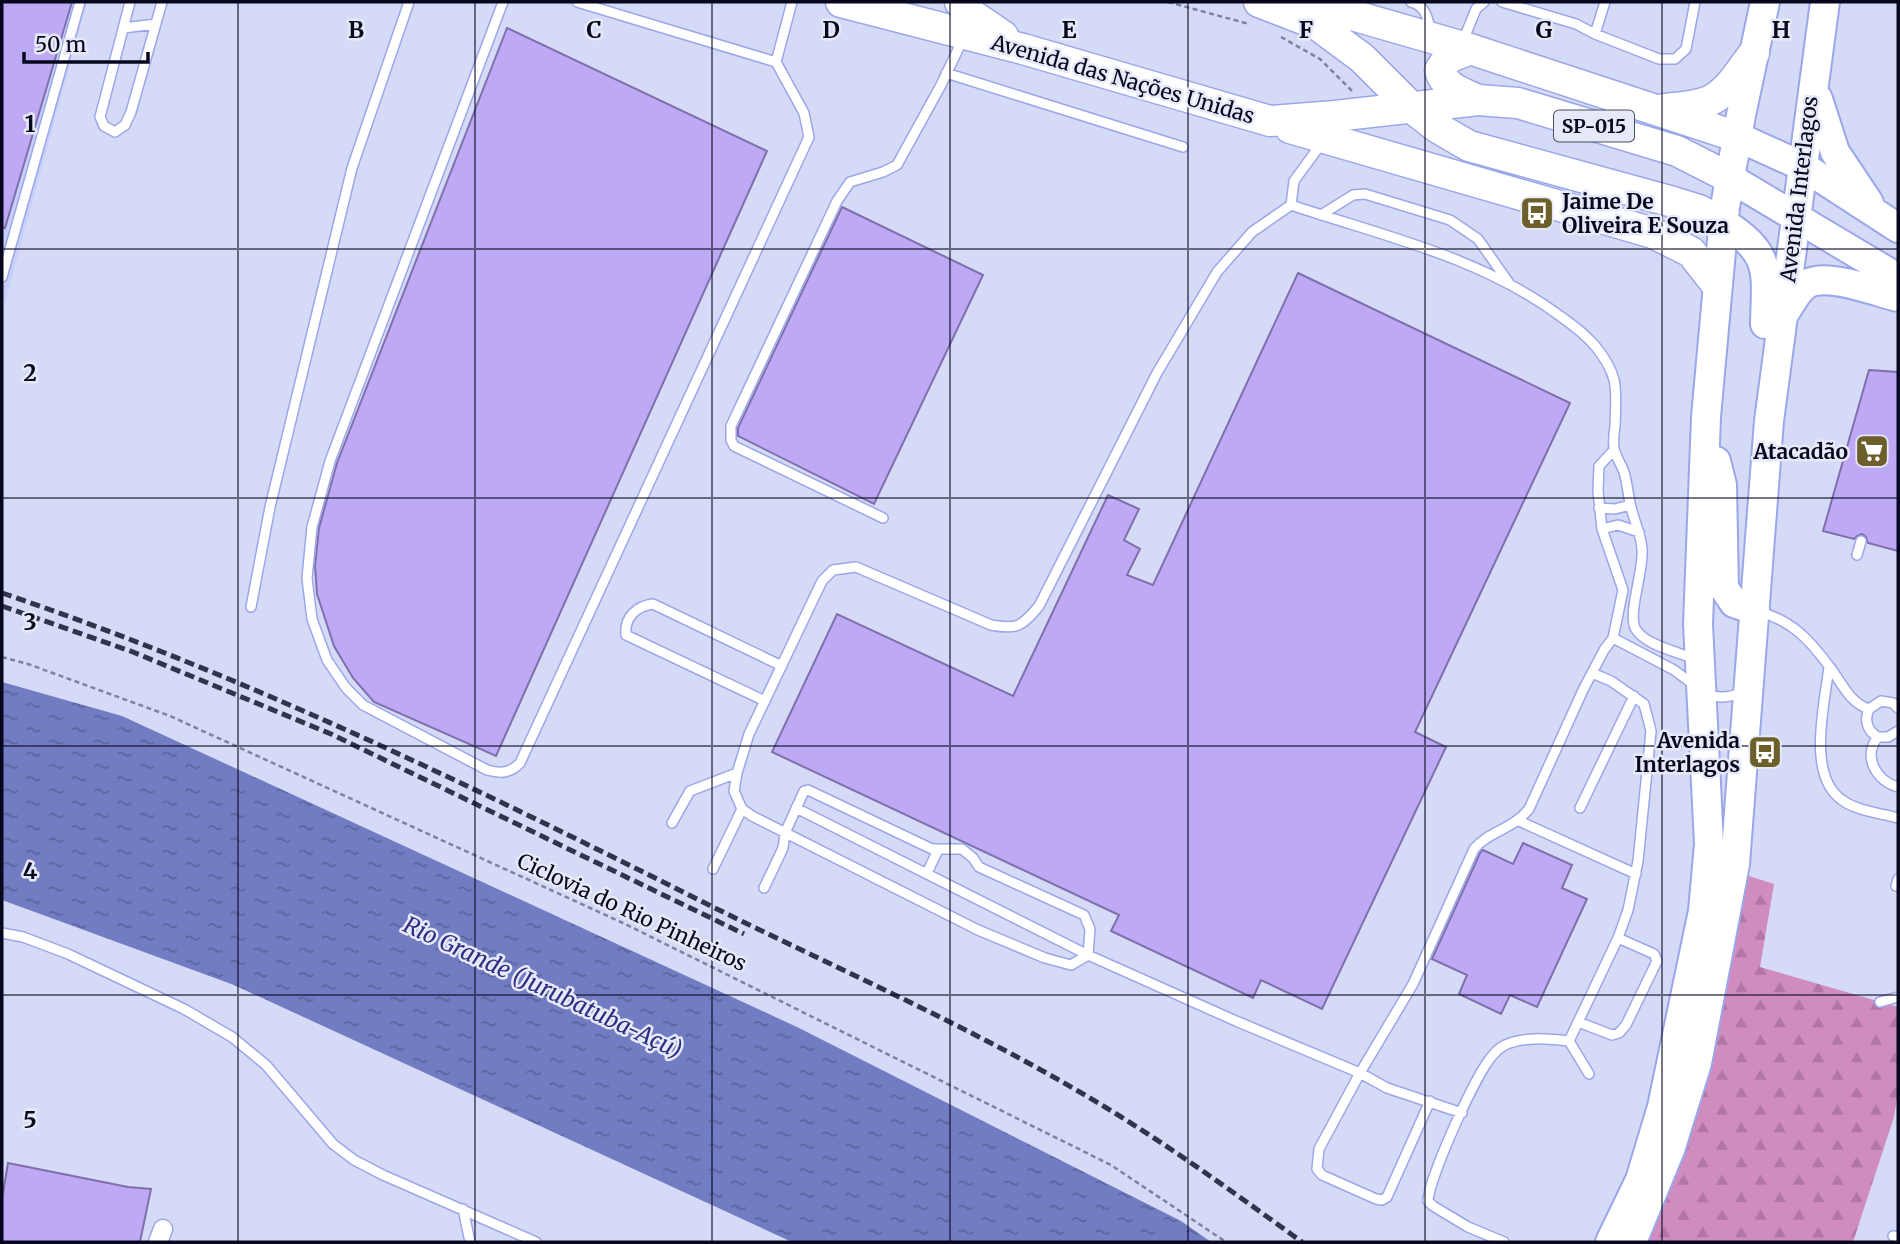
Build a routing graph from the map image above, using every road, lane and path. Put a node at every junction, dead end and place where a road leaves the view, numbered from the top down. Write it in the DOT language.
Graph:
graph roads {
  1 [pos="80,2"];
  2 [pos="130,2"];
  3 [pos="162,2"];
  4 [pos="408,2"];
  5 [pos="503,2"];
  6 [pos="577,2"];
  7 [pos="792,2"];
  8 [pos="841,2"];
  9 [pos="960,2"];
  10 [pos="1168,2"];
  11 [pos="1307,2"];
  12 [pos="1411,2"];
  13 [pos="1484,2"];
  14 [pos="1502,2"];
  15 [pos="1605,2"];
  16 [pos="1695,2"];
  17 [pos="1765,2"];
  18 [pos="1825,2"];
  19 [pos="1340,6"];
  20 [pos="1257,14"];
  21 [pos="156,24"];
  22 [pos="123,28"];
  23 [pos="965,34"];
  24 [pos="1595,34"];
  25 [pos="1279,35"];
  26 [pos="1433,38"];
  27 [pos="1466,47"];
  28 [pos="1024,49"];
  29 [pos="1754,53"];
  30 [pos="776,62"];
  31 [pos="946,73"];
  32 [pos="1813,82"];
  33 [pos="1358,97"];
  34 [pos="1478,100"];
  35 [pos="1412,107"];
  36 [pos="1657,111"];
  37 [pos="1270,121"];
  38 [pos="1326,137"];
  39 [pos="1738,137"];
  40 [pos="1183,147"];
  41 [pos="1804,167"];
  42 [pos="1730,178"];
  43 [pos="1291,205"];
  44 [pos="1321,215"];
  45 [pos="1797,218"];
  46 [pos="1724,223"];
  47 [pos="1895,226"];
  48 [pos="2,277"];
  49 [pos="1898,278"];
  50 [pos="1509,283"];
  51 [pos="1717,285"];
  52 [pos="1898,297"];
  53 [pos="1783,317"];
  54 [pos="1706,417"];
  55 [pos="1769,421"];
  56 [pos="1614,450"];
  57 [pos="1630,505"];
  58 [pos="1599,508"];
  59 [pos="883,517"];
  60 [pos="1602,529"];
  61 [pos="1639,532"];
  62 [pos="1861,541"];
  63 [pos="1857,555"];
  64 [pos="251,607"];
  65 [pos="1755,610"];
  66 [pos="1613,638"];
  67 [pos="2,657"];
  68 [pos="1701,661"];
  69 [pos="782,666"];
  70 [pos="1829,666"];
  71 [pos="1592,673"];
  72 [pos="1750,688"];
  73 [pos="1701,691"];
  74 [pos="1634,696"];
  75 [pos="765,701"];
  76 [pos="1898,708"];
  77 [pos="1869,709"];
  78 [pos="1898,731"];
  79 [pos="1878,737"];
  80 [pos="737,772"];
  81 [pos="1898,787"];
  82 [pos="796,808"];
  83 [pos="1580,808"];
  84 [pos="742,809"];
  85 [pos="1898,818"];
  86 [pos="1519,821"];
  87 [pos="671,822"];
  88 [pos="785,833"];
  89 [pos="938,850"];
  90 [pos="713,869"];
  91 [pos="927,873"];
  92 [pos="1636,874"];
  93 [pos="764,887"];
  94 [pos="2,933"];
  95 [pos="1618,937"];
  96 [pos="1088,955"];
  97 [pos="1898,997"];
  98 [pos="1880,1002"];
  99 [pos="1578,1023"];
  100 [pos="1569,1041"];
  101 [pos="1360,1073"];
  102 [pos="1589,1074"];
  103 [pos="1430,1101"];
  104 [pos="1462,1113"];
  105 [pos="463,1209"];
  106 [pos="470,1242"];
  107 [pos="536,1242"];
  108 [pos="1226,1242"];
  109 [pos="1504,1242"];
  110 [pos="1610,1242"];
  111 [pos="1632,1242"];
  1 -- 48 [label="lane"];
  2 -- 22 [label="lane"];
  3 -- 21 [label="lane"];
  4 -- 64 [label="lane"];
  5 -- 30 [label="lane"];
  6 -- 30 [label="lane"];
  7 -- 30 [label="lane"];
  8 -- 23 [label="highway, Avenida das Nações Unidas / SP-015"];
  9 -- 28 [label="highway"];
  10 -- 20 [label="path"];
  11 -- 19 [label="highway, SP-015"];
  12 -- 26 [label="lane"];
  13 -- 27 [label="lane"];
  14 -- 24 [label="lane"];
  15 -- 24 [label="lane"];
  16 -- 24 [label="lane"];
  17 -- 29 [label="main road"];
  18 -- 32 [label="main road, Avenida Interlagos"];
  19 -- 26 [label="highway, SP-015"];
  20 -- 35 [label="highway"];
  21 -- 22 [label="lane"];
  21 -- 22 [label="lane"];
  23 -- 28 [label="highway, Avenida das Nações Unidas / SP-015"];
  23 -- 31 [label="lane"];
  25 -- 33 [label="path"];
  26 -- 27 [label="highway, SP-015"];
  27 -- 34 [label="highway"];
  27 -- 36 [label="highway, SP-015"];
  28 -- 37 [label="highway, Avenida das Nações Unidas / SP-015"];
  29 -- 36 [label="highway"];
  29 -- 39 [label="main road"];
  31 -- 40 [label="lane"];
  31 -- 59 [label="lane"];
  32 -- 41 [label="main road, Avenida Interlagos"];
  32 -- 47 [label="main road"];
  34 -- 35 [label="highway, Avenida das Nações Unidas / SP-015"];
  34 -- 42 [label="highway, Avenida das Nações Unidas / SP-015"];
  35 -- 37 [label="highway, Avenida das Nações Unidas / SP-015"];
  35 -- 46 [label="highway"];
  36 -- 39 [label="highway, SP-015"];
  37 -- 38 [label="highway"];
  38 -- 43 [label="lane"];
  38 -- 51 [label="highway"];
  39 -- 41 [label="main road, SP-015"];
  39 -- 42 [label="main road"];
  41 -- 45 [label="main road, Avenida Interlagos"];
  41 -- 47 [label="main road, SP-015"];
  42 -- 45 [label="main road, SP-015"];
  42 -- 46 [label="main road"];
  43 -- 44 [label="lane"];
  43 -- 69 [label="lane"];
  44 -- 50 [label="lane"];
  44 -- 50 [label="lane"];
  45 -- 49 [label="main road, SP-015"];
  45 -- 53 [label="main road, Avenida Interlagos"];
  46 -- 51 [label="main road"];
  46 -- 55 [label="main road"];
  50 -- 56 [label="lane"];
  51 -- 54 [label="main road"];
  52 -- 53 [label="main road"];
  53 -- 55 [label="main road, Avenida Interlagos"];
  54 -- 65 [label="main road"];
  54 -- 68 [label="main road"];
  55 -- 65 [label="main road, Avenida Interlagos"];
  56 -- 57 [label="lane"];
  56 -- 58 [label="lane"];
  57 -- 58 [label="lane"];
  57 -- 61 [label="lane"];
  58 -- 60 [label="lane"];
  60 -- 61 [label="lane"];
  60 -- 66 [label="lane"];
  61 -- 68 [label="lane"];
  62 -- 63 [label="lane"];
  65 -- 70 [label="lane"];
  65 -- 72 [label="main road, Avenida Interlagos"];
  66 -- 71 [label="lane"];
  66 -- 73 [label="lane"];
  67 -- 108 [label="path, Ciclovia do Rio Pinheiros"];
  68 -- 73 [label="main road"];
  69 -- 75 [label="lane"];
  69 -- 75 [label="lane"];
  70 -- 77 [label="lane"];
  70 -- 85 [label="lane"];
  71 -- 74 [label="lane"];
  71 -- 86 [label="lane"];
  72 -- 73 [label="lane"];
  72 -- 111 [label="main road, Avenida Interlagos"];
  73 -- 110 [label="main road"];
  74 -- 83 [label="lane"];
  74 -- 92 [label="lane"];
  75 -- 80 [label="lane"];
  76 -- 77 [label="lane"];
  77 -- 79 [label="lane"];
  78 -- 79 [label="lane"];
  79 -- 81 [label="lane"];
  80 -- 84 [label="lane"];
  80 -- 87 [label="lane"];
  82 -- 88 [label="lane"];
  82 -- 89 [label="lane"];
  82 -- 91 [label="lane"];
  84 -- 88 [label="lane"];
  84 -- 90 [label="lane"];
  86 -- 92 [label="lane"];
  86 -- 101 [label="lane"];
  88 -- 93 [label="lane"];
  88 -- 96 [label="lane"];
  89 -- 91 [label="lane"];
  89 -- 96 [label="lane"];
  91 -- 96 [label="lane"];
  92 -- 95 [label="lane"];
  94 -- 105 [label="lane"];
  95 -- 99 [label="lane"];
  95 -- 99 [label="lane"];
  96 -- 101 [label="lane"];
  97 -- 98 [label="lane"];
  99 -- 100 [label="lane"];
  100 -- 102 [label="lane"];
  100 -- 104 [label="lane"];
  101 -- 103 [label="lane"];
  101 -- 103 [label="lane"];
  103 -- 104 [label="lane"];
  104 -- 109 [label="lane"];
  105 -- 106 [label="lane"];
  105 -- 107 [label="lane"];
}
